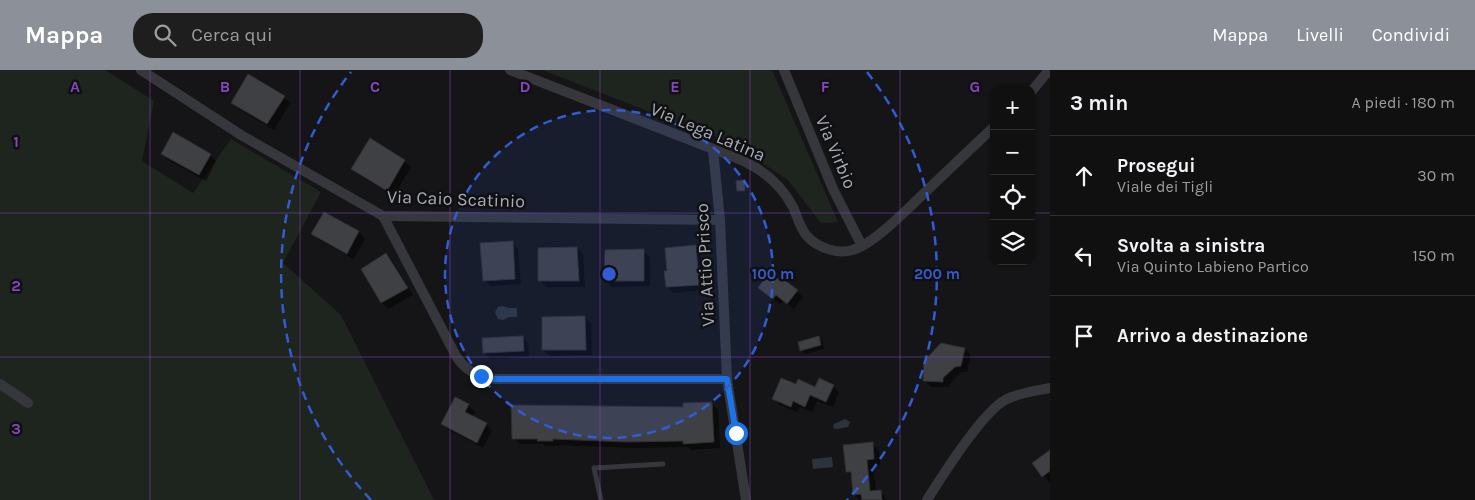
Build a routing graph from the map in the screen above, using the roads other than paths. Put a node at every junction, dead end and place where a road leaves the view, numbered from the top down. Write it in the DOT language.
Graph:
graph roads {
  1 [pos="141,70"];
  2 [pos="510,70"];
  3 [pos="784,70"];
  4 [pos="1049,70"];
  5 [pos="1035,87"];
  6 [pos="991,130"];
  7 [pos="713,150"];
  8 [pos="383,216"];
  9 [pos="720,220"];
  10 [pos="862,246"];
  11 [pos="727,379"];
  12 [pos="0,384"];
  13 [pos="1050,388"];
  14 [pos="28,403"];
  15 [pos="663,464"];
  16 [pos="601,500"];
  17 [pos="746,500"];
  18 [pos="927,500"];
  1 -- 8 [label="street, Via Caio Scatinio"];
  2 -- 7 [label="street, Via Lega Latina"];
  3 -- 10 [label="street, Via Virbio"];
  4 -- 5 [label="street"];
  6 -- 10 [label="street"];
  7 -- 9 [label="street, Via Attio Prisco"];
  7 -- 10 [label="street, Via Lega Latina"];
  8 -- 9 [label="street, Via Caio Scatinio"];
  8 -- 11 [label="street"];
  9 -- 11 [label="street, Via Attio Prisco"];
  11 -- 17 [label="street, Via Attio Prisco"];
  12 -- 14 [label="street"];
  13 -- 18 [label="street"];
  15 -- 16 [label="lane"];
}
